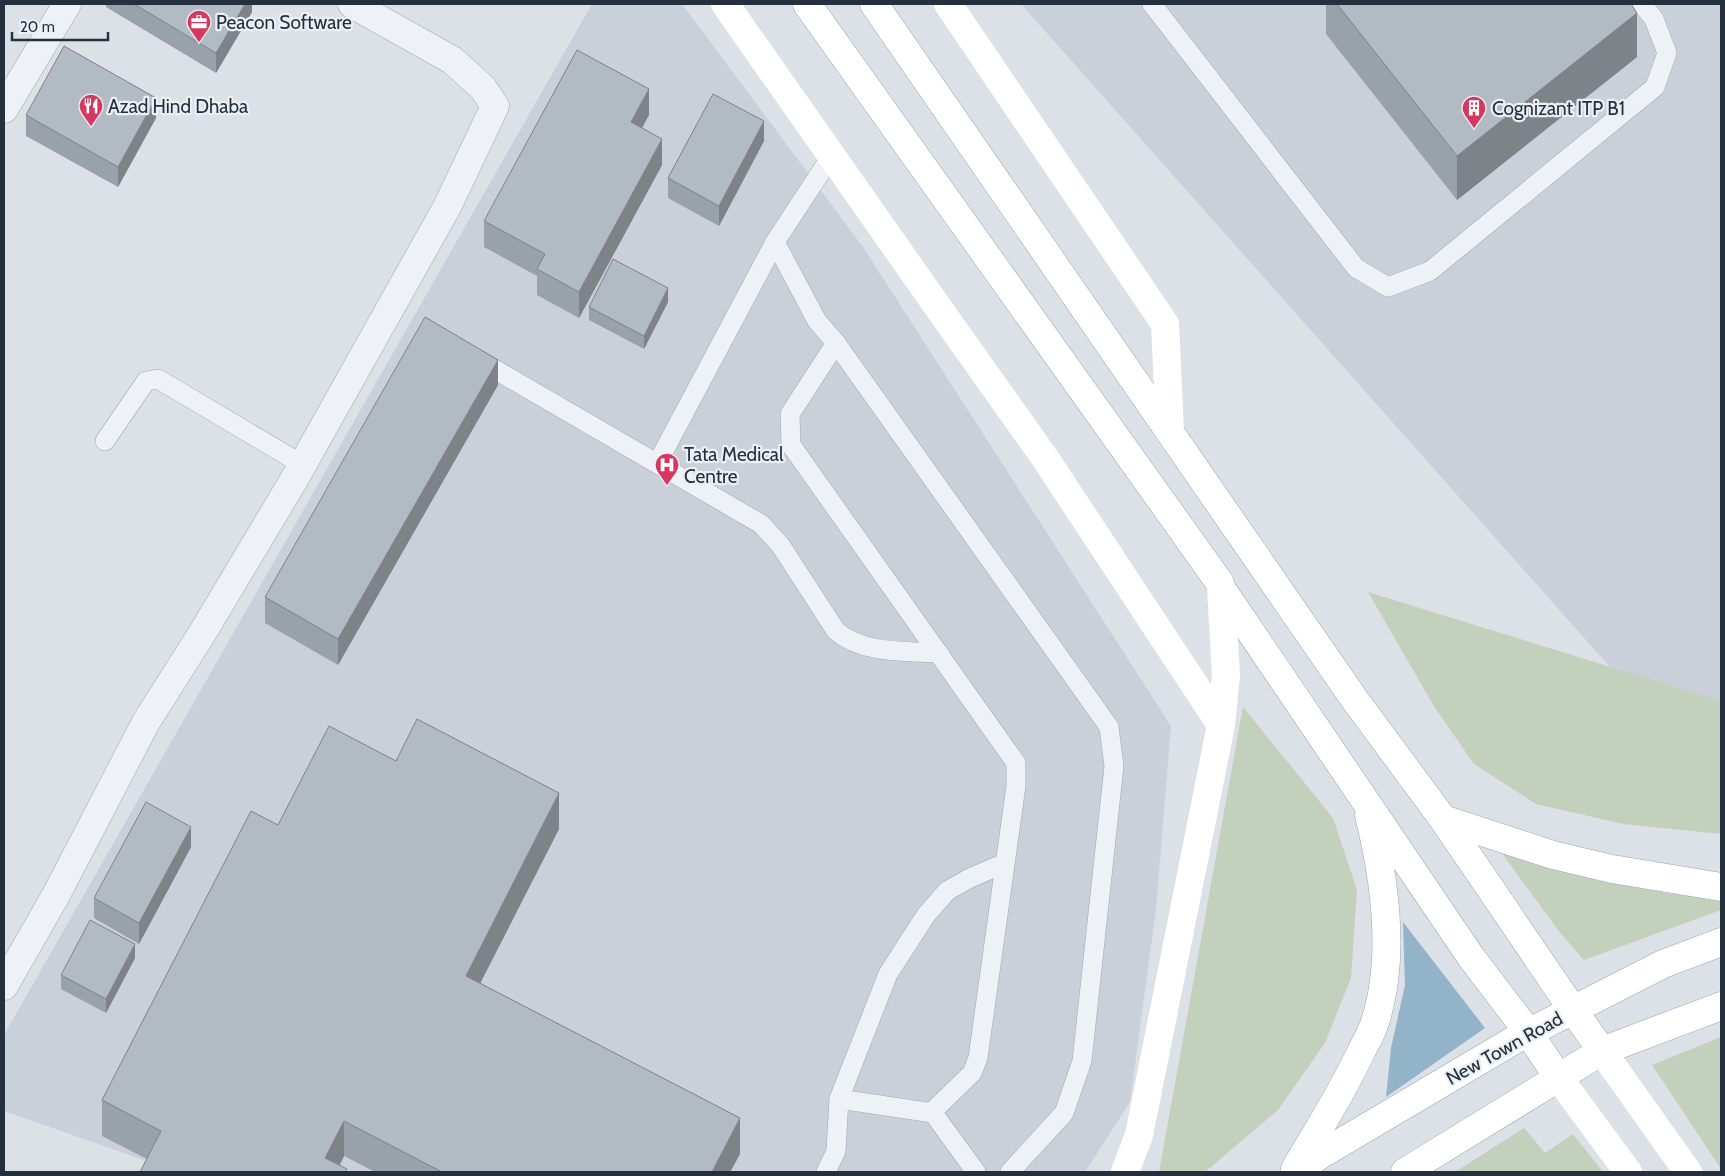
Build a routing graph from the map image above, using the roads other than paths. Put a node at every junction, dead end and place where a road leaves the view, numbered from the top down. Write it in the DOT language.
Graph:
graph roads {
  1 [pos="67,4"];
  2 [pos="352,4"];
  3 [pos="726,4"];
  4 [pos="806,4"];
  5 [pos="874,4"];
  6 [pos="948,4"];
  7 [pos="1152,4"];
  8 [pos="1642,4"];
  9 [pos="4,109"];
  10 [pos="832,156"];
  11 [pos="775,242"];
  12 [pos="836,343"];
  13 [pos="459,348"];
  14 [pos="1170,432"];
  15 [pos="105,441"];
  16 [pos="658,462"];
  17 [pos="303,465"];
  18 [pos="1221,588"];
  19 [pos="938,653"];
  20 [pos="1221,724"];
  21 [pos="1365,800"];
  22 [pos="1443,819"];
  23 [pos="1006,864"];
  24 [pos="1721,887"];
  25 [pos="1721,942"];
  26 [pos="4,986"];
  27 [pos="1721,1006"];
  28 [pos="1573,1010"];
  29 [pos="1528,1032"];
  30 [pos="1602,1050"];
  31 [pos="1558,1077"];
  32 [pos="840,1099"];
  33 [pos="933,1113"];
  34 [pos="826,1172"];
  35 [pos="976,1172"];
  36 [pos="1010,1172"];
  37 [pos="1125,1172"];
  38 [pos="1293,1172"];
  39 [pos="1297,1172"];
  40 [pos="1405,1172"];
  41 [pos="1628,1172"];
  42 [pos="1688,1172"];
  1 -- 9 [label="street"];
  2 -- 17 [label="street"];
  3 -- 10 [label="main road"];
  4 -- 18 [label="main road"];
  5 -- 14 [label="main road"];
  6 -- 14 [label="main road"];
  7 -- 8 [label="lane"];
  10 -- 11 [label="lane"];
  10 -- 20 [label="main road"];
  11 -- 12 [label="lane"];
  11 -- 16 [label="lane"];
  12 -- 19 [label="lane"];
  12 -- 36 [label="lane"];
  13 -- 16 [label="lane"];
  14 -- 22 [label="main road"];
  15 -- 17 [label="lane"];
  16 -- 19 [label="lane"];
  17 -- 26 [label="street"];
  18 -- 20 [label="main road"];
  18 -- 21 [label="main road"];
  19 -- 23 [label="lane"];
  20 -- 37 [label="main road"];
  21 -- 29 [label="main road"];
  21 -- 38 [label="main road"];
  22 -- 24 [label="main road"];
  22 -- 28 [label="main road"];
  23 -- 32 [label="lane"];
  23 -- 33 [label="lane"];
  25 -- 28 [label="main road, New Town Road"];
  27 -- 30 [label="main road"];
  28 -- 29 [label="main road, New Town Road"];
  28 -- 30 [label="main road"];
  29 -- 31 [label="main road"];
  29 -- 39 [label="main road, New Town Road"];
  30 -- 31 [label="main road"];
  30 -- 42 [label="main road"];
  31 -- 40 [label="main road"];
  31 -- 41 [label="main road"];
  32 -- 33 [label="lane"];
  32 -- 34 [label="lane"];
  33 -- 35 [label="lane"];
}
